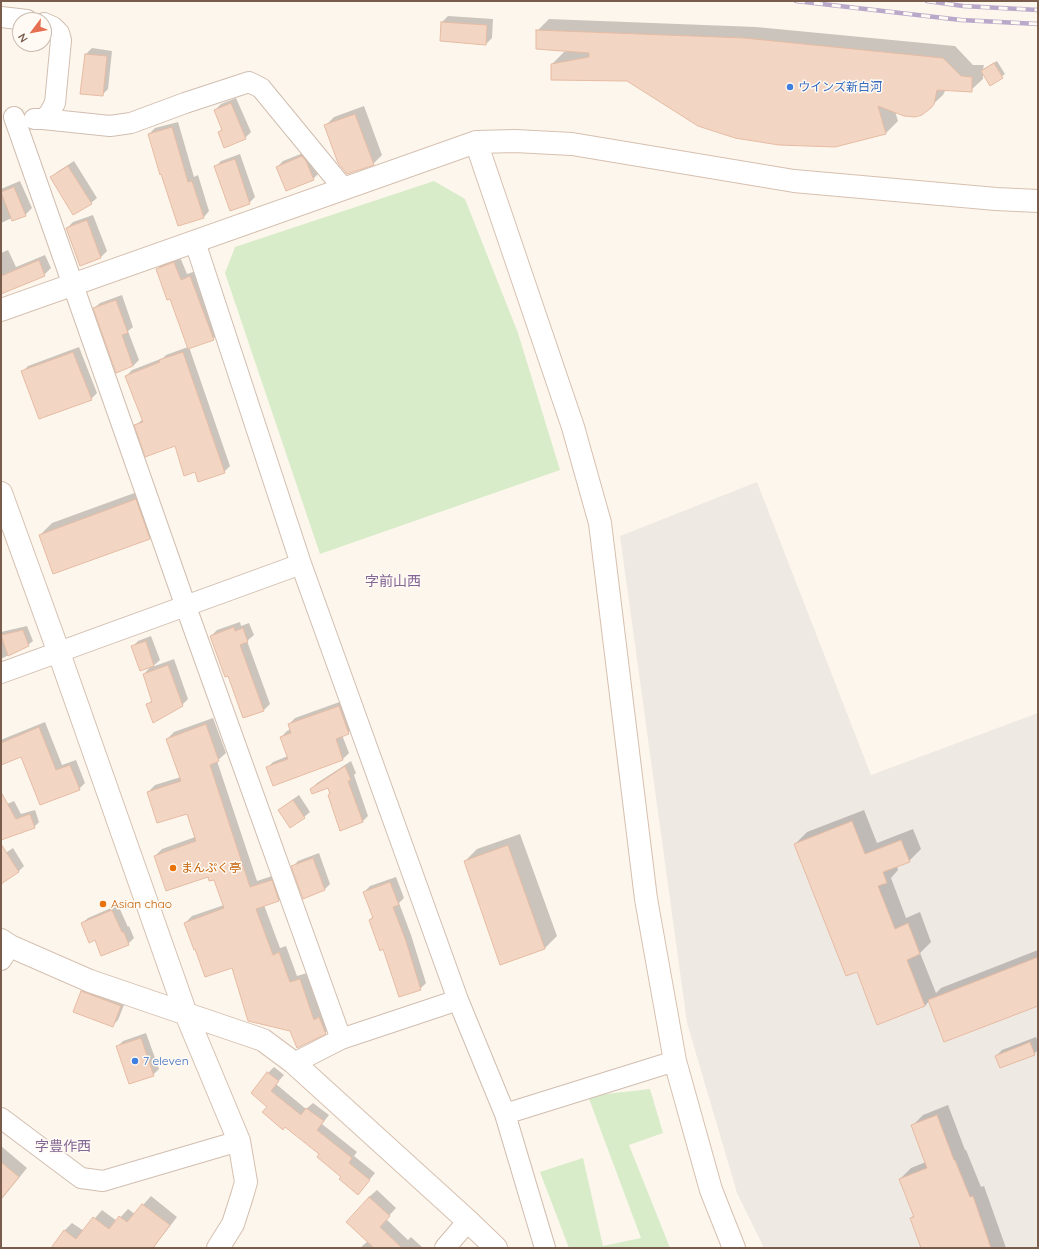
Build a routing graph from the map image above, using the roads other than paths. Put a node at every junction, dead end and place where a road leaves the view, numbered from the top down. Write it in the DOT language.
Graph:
graph roads {
  1 [pos="1,17"];
  2 [pos="12,18"];
  3 [pos="52,27"];
  4 [pos="8,116"];
  5 [pos="44,119"];
  6 [pos="476,142"];
  7 [pos="344,189"];
  8 [pos="1038,201"];
  9 [pos="195,242"];
  10 [pos="74,285"];
  11 [pos="1,310"];
  12 [pos="1,493"];
  13 [pos="301,564"];
  14 [pos="186,607"];
  15 [pos="59,653"];
  16 [pos="1,673"];
  17 [pos="4,949"];
  18 [pos="458,1000"];
  19 [pos="186,1014"];
  20 [pos="341,1039"];
  21 [pos="675,1061"];
  22 [pos="294,1063"];
  23 [pos="504,1114"];
  24 [pos="1,1118"];
  25 [pos="239,1141"];
  26 [pos="468,1221"];
  27 [pos="218,1248"];
  28 [pos="445,1248"];
  29 [pos="496,1248"];
  30 [pos="545,1248"];
  31 [pos="734,1248"];
  1 -- 2 [label="street"];
  3 -- 5 [label="street"];
  4 -- 5 [label="street"];
  4 -- 10 [label="street"];
  5 -- 7 [label="street"];
  6 -- 7 [label="street"];
  6 -- 8 [label="street"];
  6 -- 21 [label="street"];
  7 -- 9 [label="street"];
  9 -- 10 [label="street"];
  9 -- 13 [label="street"];
  10 -- 11 [label="street"];
  10 -- 14 [label="street"];
  12 -- 15 [label="street"];
  13 -- 14 [label="street"];
  13 -- 18 [label="street"];
  14 -- 15 [label="street"];
  14 -- 20 [label="street"];
  15 -- 16 [label="street"];
  15 -- 19 [label="street"];
  17 -- 19 [label="street"];
  18 -- 20 [label="street"];
  18 -- 23 [label="street"];
  19 -- 22 [label="street"];
  19 -- 25 [label="street"];
  20 -- 22 [label="street"];
  21 -- 23 [label="street"];
  21 -- 31 [label="street"];
  22 -- 26 [label="street"];
  23 -- 30 [label="street"];
  24 -- 25 [label="street"];
  25 -- 27 [label="street"];
  26 -- 28 [label="street"];
  26 -- 29 [label="street"];
}
